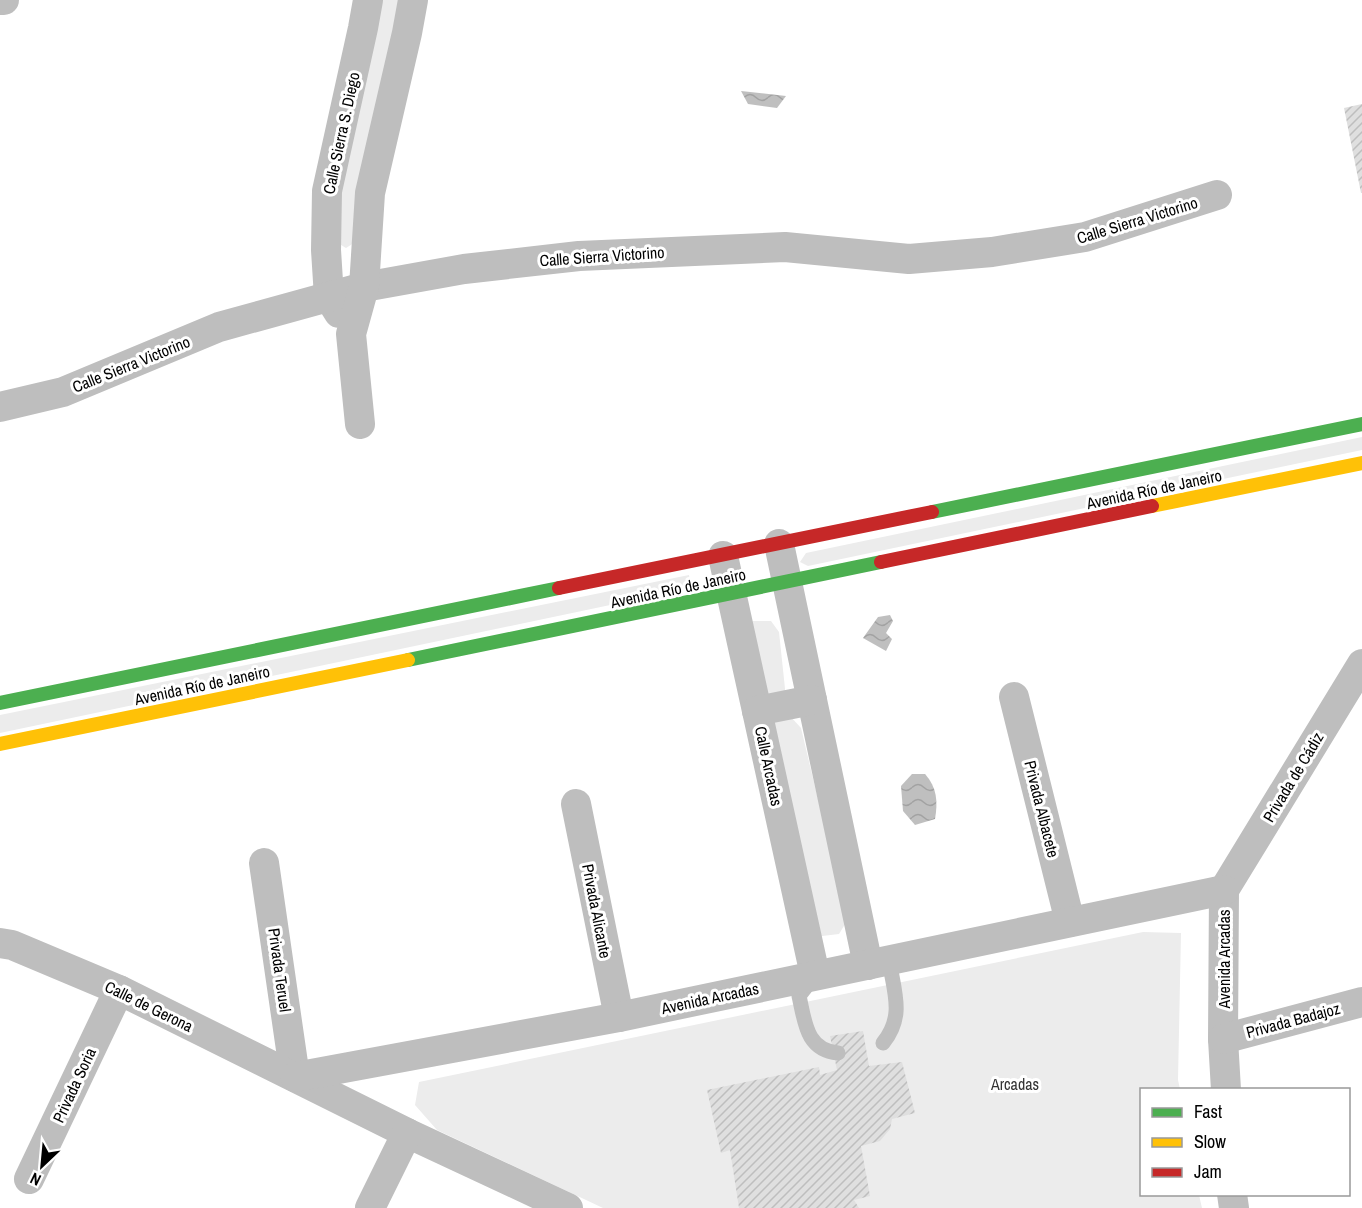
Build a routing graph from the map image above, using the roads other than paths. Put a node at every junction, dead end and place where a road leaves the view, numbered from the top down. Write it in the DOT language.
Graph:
graph roads {
  1 [pos="368,0"];
  2 [pos="413,0"];
  3 [pos="1217,195"];
  4 [pos="364,287"];
  5 [pos="329,297"];
  6 [pos="351,334"];
  7 [pos="0,407"];
  8 [pos="360,424"];
  9 [pos="1362,424"];
  10 [pos="1362,463"];
  11 [pos="779,544"];
  12 [pos="723,556"];
  13 [pos="788,582"];
  14 [pos="731,593"];
  15 [pos="1362,664"];
  16 [pos="1014,697"];
  17 [pos="812,700"];
  18 [pos="0,703"];
  19 [pos="757,711"];
  20 [pos="0,744"];
  21 [pos="576,804"];
  22 [pos="264,863"];
  23 [pos="1224,890"];
  24 [pos="1070,922"];
  25 [pos="0,943"];
  26 [pos="878,962"];
  27 [pos="815,975"];
  28 [pos="119,990"];
  29 [pos="1362,1002"];
  30 [pos="619,1017"];
  31 [pos="1223,1039"];
  32 [pos="883,1043"];
  33 [pos="838,1053"];
  34 [pos="295,1077"];
  35 [pos="1226,1088"];
  36 [pos="407,1133"];
  37 [pos="29,1179"];
  38 [pos="370,1208"];
  39 [pos="568,1208"];
  1 -- 5 [label="street, Calle Sierra S. Diego"];
  2 -- 4 [label="street, Calle Sierra S. Diego"];
  3 -- 4 [label="street, Calle Sierra Victorino"];
  4 -- 5 [label="street, Calle Sierra Victorino"];
  4 -- 6 [label="street, Calle Sierra S. Diego"];
  5 -- 6 [label="street, Calle Sierra S. Diego"];
  5 -- 7 [label="street, Calle Sierra Victorino"];
  6 -- 8 [label="street, Calle Sierra S. Diego"];
  9 -- 11 [label="street, Avenida Río de Janeiro"];
  10 -- 13 [label="street, Avenida Río de Janeiro"];
  11 -- 12 [label="street, Avenida Río de Janeiro"];
  11 -- 13 [label="street"];
  12 -- 14 [label="street, Calle Arcadas"];
  12 -- 18 [label="street, Avenida Río de Janeiro"];
  13 -- 14 [label="street, Avenida Río de Janeiro"];
  13 -- 17 [label="street"];
  14 -- 19 [label="street, Calle Arcadas"];
  14 -- 20 [label="street, Avenida Río de Janeiro"];
  15 -- 23 [label="street, Privada de Cádiz"];
  16 -- 24 [label="street, Privada Albacete"];
  17 -- 19 [label="street"];
  17 -- 26 [label="street"];
  19 -- 27 [label="street, Calle Arcadas"];
  21 -- 30 [label="street, Privada Alicante"];
  22 -- 34 [label="street, Privada Teruel"];
  23 -- 24 [label="street, Avenida Arcadas"];
  23 -- 31 [label="street, Avenida Arcadas"];
  24 -- 26 [label="street, Avenida Arcadas"];
  25 -- 28 [label="street, Calle de Gerona"];
  26 -- 27 [label="street, Avenida Arcadas"];
  26 -- 32 [label="lane"];
  27 -- 30 [label="street, Avenida Arcadas"];
  27 -- 33 [label="lane"];
  28 -- 34 [label="street, Calle de Gerona"];
  28 -- 37 [label="street, Privada Soria"];
  29 -- 31 [label="street, Privada Badajoz"];
  30 -- 34 [label="street, Avenida Arcadas"];
  31 -- 35 [label="street, Avenida Arcadas"];
  34 -- 36 [label="street"];
  36 -- 38 [label="street"];
  36 -- 39 [label="street"];
}
